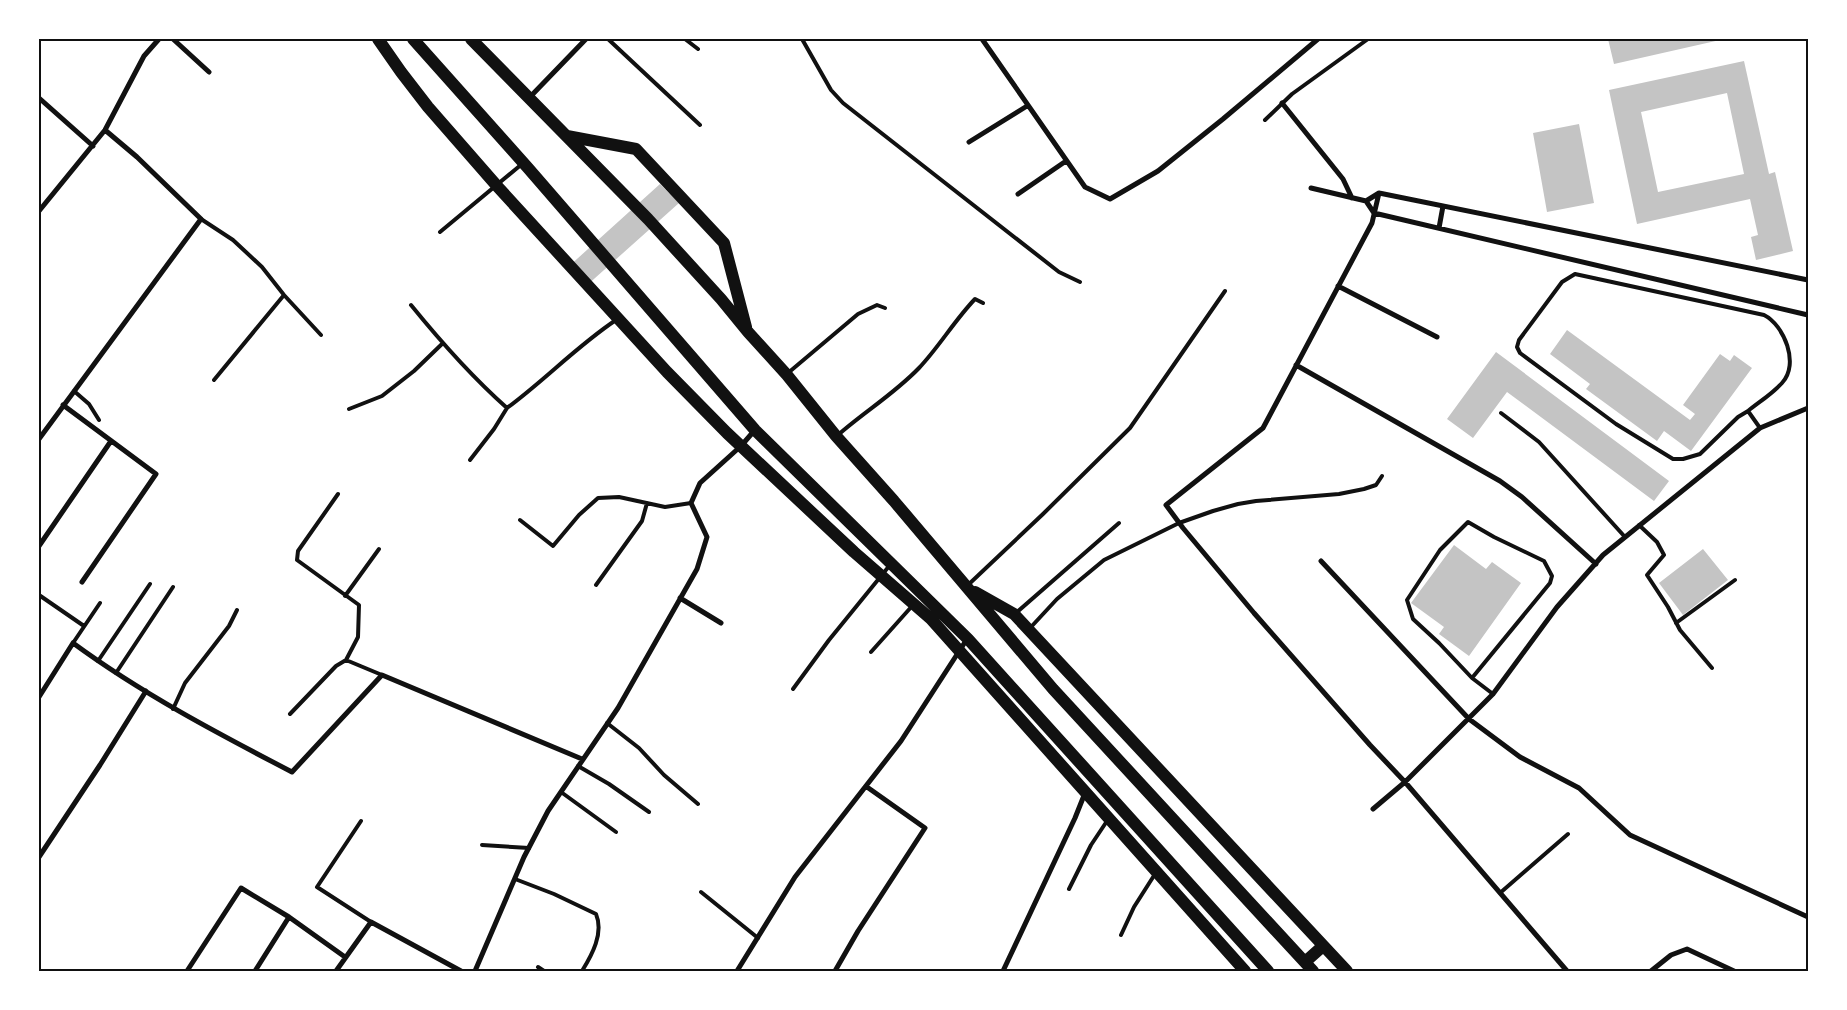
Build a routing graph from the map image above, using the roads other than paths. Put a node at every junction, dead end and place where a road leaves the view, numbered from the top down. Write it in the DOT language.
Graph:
graph roads {
  1 [pos="159,39"];
  2 [pos="173,39"];
  3 [pos="378,39"];
  4 [pos="413,39"];
  5 [pos="471,39"];
  6 [pos="586,39"];
  7 [pos="608,39"];
  8 [pos="685,39"];
  9 [pos="802,39"];
  10 [pos="982,39"];
  11 [pos="1318,39"];
  12 [pos="1368,39"];
  13 [pos="698,49"];
  14 [pos="209,72"];
  15 [pos="39,98"];
  16 [pos="529,98"];
  17 [pos="1282,104"];
  18 [pos="1027,106"];
  19 [pos="1265,120"];
  20 [pos="700,125"];
  21 [pos="105,130"];
  22 [pos="567,136"];
  23 [pos="968,142"];
  24 [pos="93,146"];
  25 [pos="1066,161"];
  26 [pos="523,163"];
  27 [pos="497,186"];
  28 [pos="1311,188"];
  29 [pos="1379,193"];
  30 [pos="1018,194"];
  31 [pos="1352,198"];
  32 [pos="1366,201"];
  33 [pos="1442,206"];
  34 [pos="39,211"];
  35 [pos="1374,213"];
  36 [pos="201,219"];
  37 [pos="1439,228"];
  38 [pos="440,232"];
  39 [pos="1808,280"];
  40 [pos="1080,282"];
  41 [pos="1338,286"];
  42 [pos="1225,291"];
  43 [pos="284,295"];
  44 [pos="983,303"];
  45 [pos="412,305"];
  46 [pos="885,308"];
  47 [pos="1808,315"];
  48 [pos="618,318"];
  49 [pos="748,332"];
  50 [pos="321,336"];
  51 [pos="1437,337"];
  52 [pos="443,343"];
  53 [pos="1296,365"];
  54 [pos="787,375"];
  55 [pos="214,380"];
  56 [pos="74,391"];
  57 [pos="63,405"];
  58 [pos="507,408"];
  59 [pos="1808,408"];
  60 [pos="349,409"];
  61 [pos="1748,411"];
  62 [pos="1501,413"];
  63 [pos="99,420"];
  64 [pos="1760,428"];
  65 [pos="755,430"];
  66 [pos="836,436"];
  67 [pos="39,439"];
  68 [pos="111,440"];
  69 [pos="741,446"];
  70 [pos="470,460"];
  71 [pos="1382,476"];
  72 [pos="338,494"];
  73 [pos="647,502"];
  74 [pos="691,503"];
  75 [pos="520,520"];
  76 [pos="1120,523"];
  77 [pos="1639,525"];
  78 [pos="1181,526"];
  79 [pos="1625,538"];
  80 [pos="39,546"];
  81 [pos="379,549"];
  82 [pos="1321,561"];
  83 [pos="891,564"];
  84 [pos="1596,564"];
  85 [pos="881,576"];
  86 [pos="1735,580"];
  87 [pos="82,582"];
  88 [pos="150,584"];
  89 [pos="596,585"];
  90 [pos="966,586"];
  91 [pos="173,587"];
  92 [pos="39,595"];
  93 [pos="345,596"];
  94 [pos="680,598"];
  95 [pos="918,599"];
  96 [pos="100,603"];
  97 [pos="237,610"];
  98 [pos="1014,614"];
  99 [pos="1676,623"];
  100 [pos="721,624"];
  101 [pos="84,626"];
  102 [pos="1028,631"];
  103 [pos="968,639"];
  104 [pos="73,643"];
  105 [pos="959,651"];
  106 [pos="871,652"];
  107 [pos="346,660"];
  108 [pos="98,661"];
  109 [pos="1712,668"];
  110 [pos="116,673"];
  111 [pos="382,675"];
  112 [pos="1472,678"];
  113 [pos="793,689"];
  114 [pos="146,691"];
  115 [pos="1493,694"];
  116 [pos="39,697"];
  117 [pos="173,708"];
  118 [pos="290,714"];
  119 [pos="1469,719"];
  120 [pos="607,724"];
  121 [pos="582,759"];
  122 [pos="578,766"];
  123 [pos="1405,782"];
  124 [pos="867,787"];
  125 [pos="561,792"];
  126 [pos="1085,792"];
  127 [pos="698,804"];
  128 [pos="1373,809"];
  129 [pos="649,812"];
  130 [pos="1108,819"];
  131 [pos="361,821"];
  132 [pos="616,832"];
  133 [pos="1568,834"];
  134 [pos="482,845"];
  135 [pos="529,848"];
  136 [pos="39,857"];
  137 [pos="1156,872"];
  138 [pos="515,879"];
  139 [pos="1069,889"];
  140 [pos="701,892"];
  141 [pos="1500,893"];
  142 [pos="1808,917"];
  143 [pos="288,918"];
  144 [pos="371,922"];
  145 [pos="1121,935"];
  146 [pos="758,938"];
  147 [pos="1323,946"];
  148 [pos="346,957"];
  149 [pos="538,967"];
  150 [pos="1309,967"];
  151 [pos="187,971"];
  152 [pos="255,971"];
  153 [pos="336,971"];
  154 [pos="461,971"];
  155 [pos="475,971"];
  156 [pos="544,971"];
  157 [pos="582,971"];
  158 [pos="737,971"];
  159 [pos="835,971"];
  160 [pos="1004,971"];
  161 [pos="1245,971"];
  162 [pos="1268,971"];
  163 [pos="1347,971"];
  164 [pos="1567,971"];
  165 [pos="1651,971"];
  166 [pos="1734,971"];
  1 -- 21 [label="street"];
  2 -- 14 [label="street"];
  3 -- 27 [label="highway"];
  4 -- 26 [label="highway"];
  5 -- 16 [label="highway"];
  6 -- 16 [label="street"];
  7 -- 20 [label="lane"];
  8 -- 13 [label="lane"];
  9 -- 40 [label="lane"];
  10 -- 18 [label="street"];
  11 -- 25 [label="street"];
  12 -- 17 [label="lane"];
  15 -- 24 [label="street"];
  16 -- 22 [label="highway"];
  17 -- 19 [label="lane"];
  17 -- 31 [label="street"];
  18 -- 23 [label="street"];
  18 -- 25 [label="street"];
  21 -- 24 [label="street"];
  21 -- 36 [label="street"];
  22 -- 49 [label="highway"];
  22 -- 49 [label="highway"];
  24 -- 34 [label="street"];
  25 -- 30 [label="street"];
  26 -- 27 [label="lane"];
  26 -- 65 [label="highway"];
  27 -- 38 [label="lane"];
  27 -- 48 [label="highway"];
  28 -- 31 [label="street"];
  29 -- 32 [label="street"];
  29 -- 33 [label="street"];
  29 -- 35 [label="street"];
  31 -- 32 [label="street"];
  32 -- 35 [label="street"];
  33 -- 37 [label="street"];
  33 -- 39 [label="street"];
  35 -- 37 [label="street"];
  35 -- 41 [label="street"];
  36 -- 43 [label="lane"];
  36 -- 56 [label="street"];
  37 -- 47 [label="street"];
  41 -- 51 [label="street"];
  41 -- 53 [label="street"];
  42 -- 90 [label="lane"];
  43 -- 50 [label="lane"];
  43 -- 55 [label="lane"];
  44 -- 66 [label="lane"];
  45 -- 52 [label="lane"];
  46 -- 54 [label="lane"];
  48 -- 58 [label="lane"];
  48 -- 69 [label="highway"];
  49 -- 54 [label="highway"];
  52 -- 58 [label="lane"];
  52 -- 60 [label="lane"];
  53 -- 78 [label="street"];
  53 -- 84 [label="street"];
  54 -- 66 [label="highway"];
  56 -- 57 [label="street"];
  56 -- 63 [label="lane"];
  57 -- 67 [label="street"];
  57 -- 68 [label="street"];
  58 -- 70 [label="lane"];
  59 -- 64 [label="street"];
  61 -- 61 [label="lane"];
  61 -- 64 [label="lane"];
  62 -- 79 [label="lane"];
  64 -- 77 [label="street"];
  65 -- 69 [label="street"];
  65 -- 83 [label="highway"];
  66 -- 90 [label="highway"];
  68 -- 80 [label="street"];
  68 -- 87 [label="street"];
  69 -- 74 [label="street"];
  69 -- 85 [label="highway"];
  71 -- 78 [label="lane"];
  72 -- 93 [label="lane"];
  73 -- 74 [label="lane"];
  73 -- 75 [label="lane"];
  73 -- 89 [label="lane"];
  74 -- 94 [label="street"];
  76 -- 98 [label="lane"];
  77 -- 79 [label="street"];
  77 -- 99 [label="lane"];
  78 -- 102 [label="lane"];
  78 -- 123 [label="street"];
  79 -- 84 [label="street"];
  81 -- 93 [label="lane"];
  82 -- 119 [label="street"];
  83 -- 85 [label="lane"];
  83 -- 95 [label="highway"];
  84 -- 115 [label="street"];
  85 -- 95 [label="highway"];
  85 -- 113 [label="lane"];
  86 -- 99 [label="lane"];
  88 -- 108 [label="lane"];
  90 -- 98 [label="highway"];
  90 -- 150 [label="highway"];
  91 -- 110 [label="lane"];
  92 -- 101 [label="lane"];
  93 -- 107 [label="lane"];
  94 -- 100 [label="street"];
  94 -- 120 [label="street"];
  95 -- 103 [label="highway"];
  95 -- 105 [label="highway"];
  95 -- 106 [label="lane"];
  96 -- 101 [label="lane"];
  97 -- 117 [label="lane"];
  98 -- 102 [label="highway"];
  99 -- 109 [label="lane"];
  101 -- 104 [label="lane"];
  102 -- 147 [label="highway"];
  103 -- 105 [label="street"];
  103 -- 162 [label="highway"];
  104 -- 108 [label="street"];
  104 -- 116 [label="street"];
  105 -- 124 [label="street"];
  105 -- 126 [label="highway"];
  107 -- 111 [label="lane"];
  107 -- 118 [label="lane"];
  108 -- 110 [label="street"];
  110 -- 114 [label="street"];
  111 -- 117 [label="street"];
  111 -- 121 [label="street"];
  112 -- 112 [label="lane"];
  112 -- 115 [label="lane"];
  114 -- 117 [label="street"];
  114 -- 136 [label="street"];
  115 -- 119 [label="street"];
  119 -- 123 [label="street"];
  119 -- 142 [label="street"];
  120 -- 121 [label="street"];
  120 -- 127 [label="lane"];
  121 -- 122 [label="street"];
  122 -- 125 [label="street"];
  122 -- 129 [label="lane"];
  123 -- 128 [label="street"];
  123 -- 141 [label="street"];
  124 -- 146 [label="street"];
  124 -- 159 [label="street"];
  125 -- 132 [label="lane"];
  125 -- 135 [label="street"];
  126 -- 130 [label="highway"];
  126 -- 160 [label="street"];
  130 -- 137 [label="highway"];
  130 -- 139 [label="lane"];
  131 -- 144 [label="lane"];
  133 -- 141 [label="lane"];
  134 -- 135 [label="lane"];
  135 -- 138 [label="street"];
  137 -- 145 [label="lane"];
  137 -- 161 [label="highway"];
  138 -- 155 [label="street"];
  138 -- 157 [label="lane"];
  140 -- 146 [label="lane"];
  141 -- 164 [label="street"];
  143 -- 148 [label="street"];
  143 -- 151 [label="street"];
  143 -- 152 [label="street"];
  144 -- 148 [label="street"];
  144 -- 154 [label="street"];
  146 -- 158 [label="street"];
  147 -- 150 [label="highway"];
  147 -- 163 [label="highway"];
  148 -- 153 [label="street"];
  149 -- 156 [label="lane"];
  165 -- 166 [label="street"];
}
